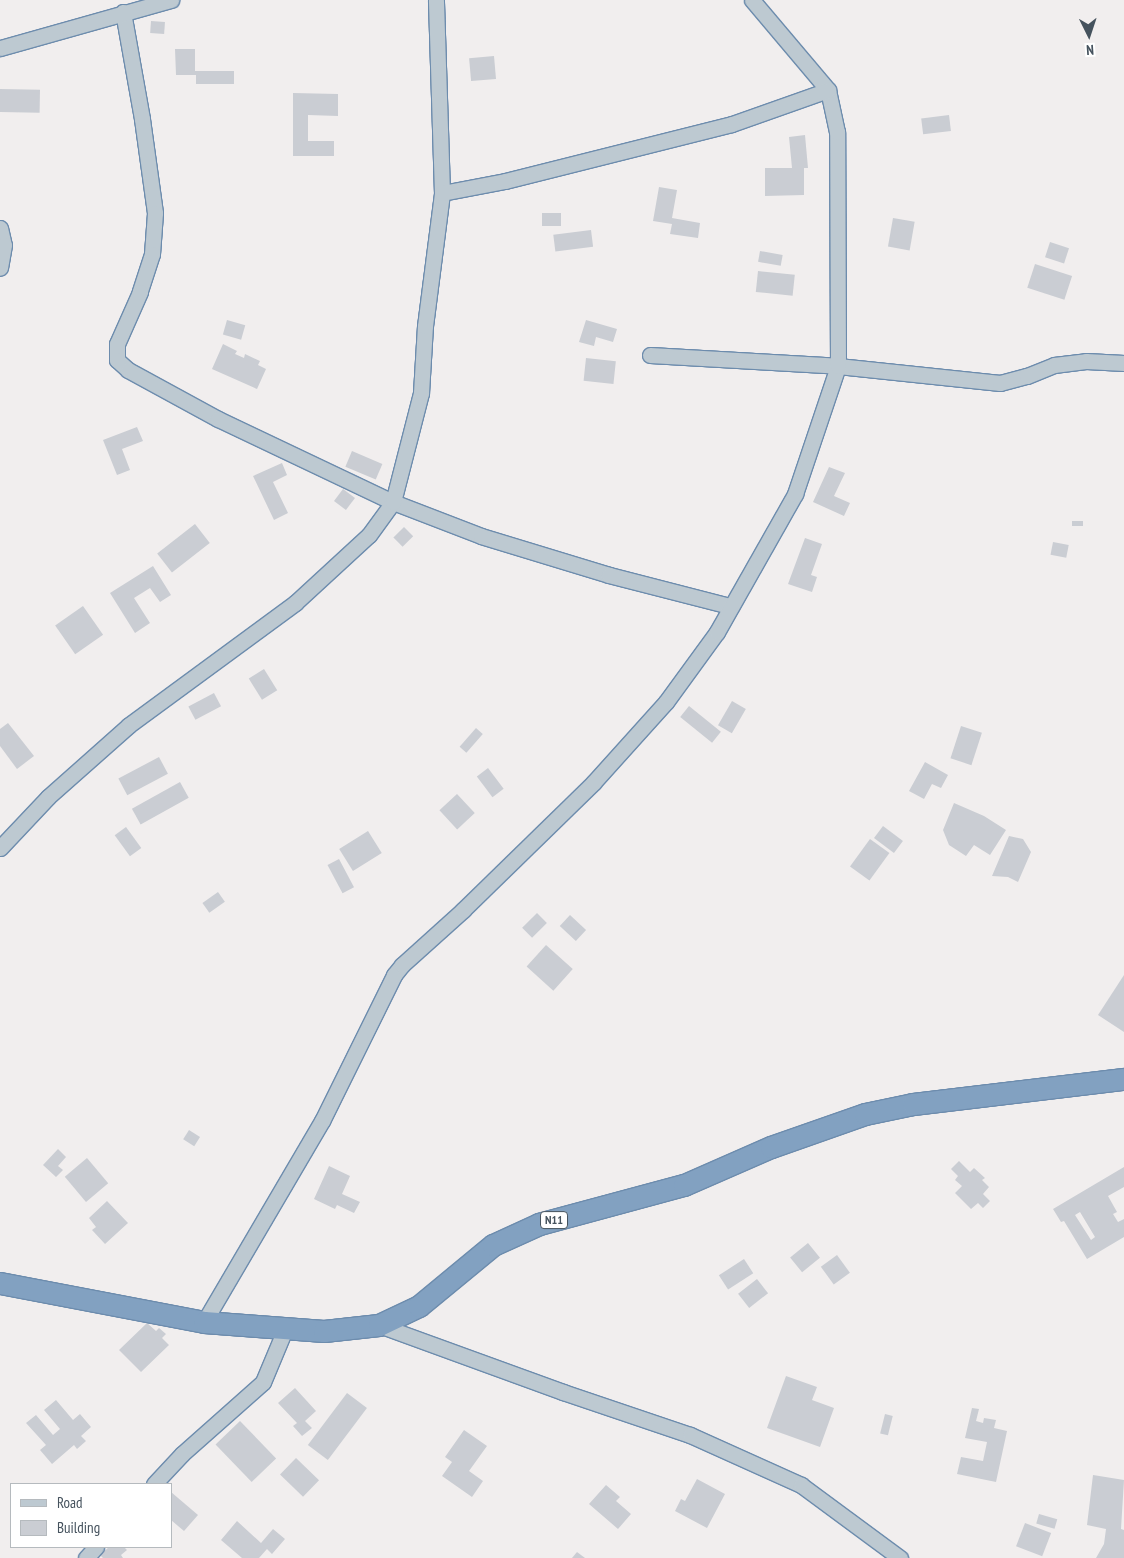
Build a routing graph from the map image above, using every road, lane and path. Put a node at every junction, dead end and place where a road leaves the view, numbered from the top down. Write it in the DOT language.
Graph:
graph roads {
  1 [pos="171,0"];
  2 [pos="436,0"];
  3 [pos="752,0"];
  4 [pos="123,12"];
  5 [pos="0,48"];
  6 [pos="828,90"];
  7 [pos="442,193"];
  8 [pos="0,228"];
  9 [pos="0,268"];
  10 [pos="650,355"];
  11 [pos="1124,362"];
  12 [pos="838,366"];
  13 [pos="393,502"];
  14 [pos="730,606"];
  15 [pos="0,848"];
  16 [pos="1124,1080"];
  17 [pos="0,1282"];
  18 [pos="204,1322"];
  19 [pos="379,1325"];
  20 [pos="286,1327"];
  21 [pos="155,1483"];
  22 [pos="95,1548"];
  23 [pos="86,1558"];
  24 [pos="900,1558"];
  1 -- 4 [label="street"];
  2 -- 7 [label="street"];
  3 -- 6 [label="street"];
  4 -- 5 [label="street"];
  4 -- 13 [label="street"];
  6 -- 7 [label="street"];
  6 -- 12 [label="street"];
  7 -- 13 [label="street"];
  8 -- 9 [label="street"];
  10 -- 12 [label="street"];
  11 -- 12 [label="street"];
  12 -- 14 [label="street"];
  13 -- 14 [label="street"];
  13 -- 15 [label="street"];
  14 -- 18 [label="street"];
  16 -- 19 [label="highway, N11"];
  17 -- 18 [label="highway, N11"];
  18 -- 20 [label="highway, N11"];
  19 -- 20 [label="highway, N11"];
  19 -- 24 [label="street"];
  20 -- 21 [label="street"];
  22 -- 23 [label="street"];
}
